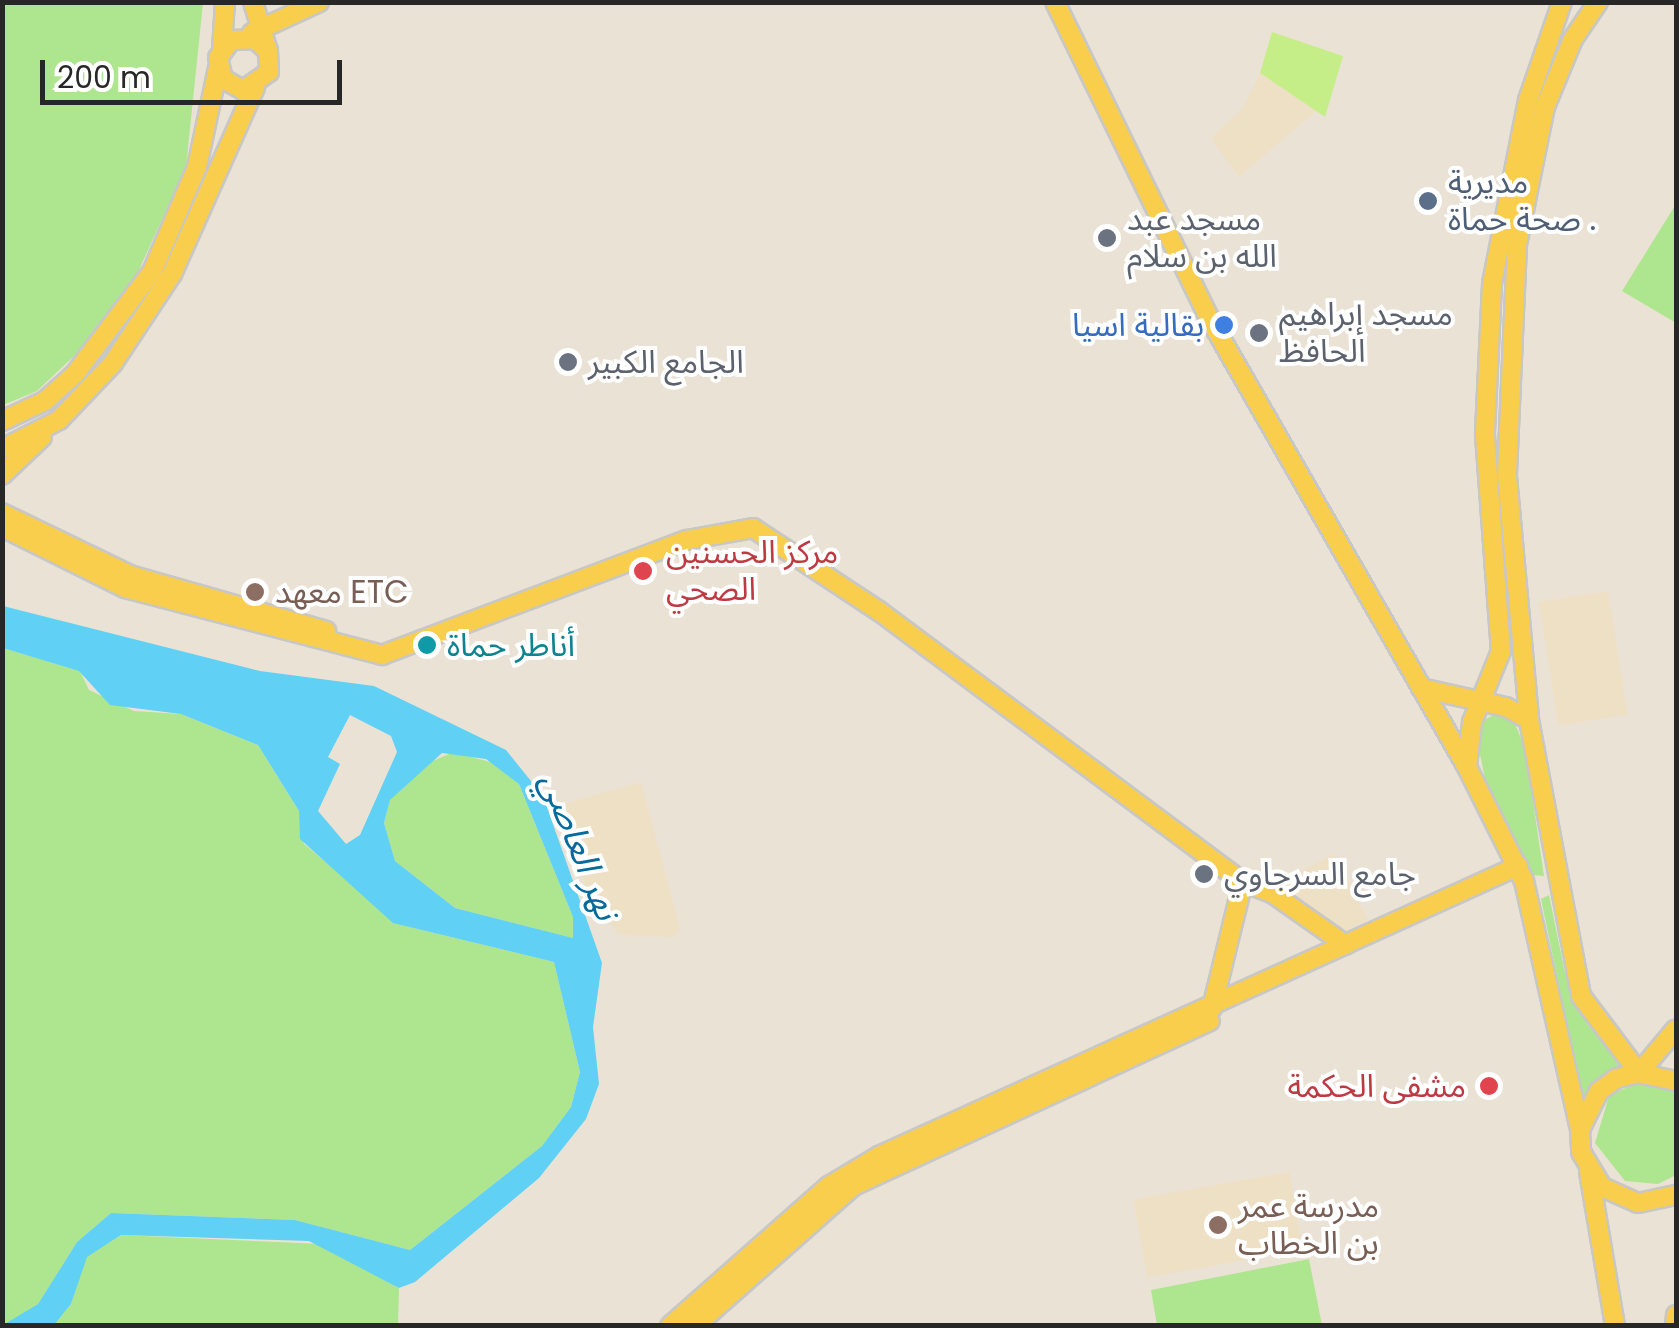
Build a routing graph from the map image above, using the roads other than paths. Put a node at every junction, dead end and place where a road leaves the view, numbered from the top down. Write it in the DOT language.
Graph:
graph roads {
  1 [pos="225,2"];
  2 [pos="254,2"];
  3 [pos="1055,2"];
  4 [pos="1562,2"];
  5 [pos="1598,2"];
  6 [pos="319,3"];
  7 [pos="287,21"];
  8 [pos="252,33"];
  9 [pos="222,48"];
  10 [pos="218,68"];
  11 [pos="254,88"];
  12 [pos="59,420"];
  13 [pos="2,421"];
  14 [pos="2,448"];
  15 [pos="2,474"];
  16 [pos="3,513"];
  17 [pos="2,527"];
  18 [pos="618,549"];
  19 [pos="1421,688"];
  20 [pos="1479,703"];
  21 [pos="1529,720"];
  22 [pos="1467,767"];
  23 [pos="1521,874"];
  24 [pos="1243,882"];
  25 [pos="1346,944"];
  26 [pos="1212,1008"];
  27 [pos="1676,1029"];
  28 [pos="1639,1072"];
  29 [pos="1676,1080"];
  30 [pos="1580,1130"];
  31 [pos="1589,1171"];
  32 [pos="1676,1195"];
  33 [pos="1676,1314"];
  34 [pos="670,1326"];
  35 [pos="695,1326"];
  36 [pos="1615,1326"];
  37 [pos="1674,1326"];
  1 -- 9 [label="main road"];
  2 -- 7 [label="main road"];
  2 -- 8 [label="main road"];
  3 -- 19 [label="main road"];
  4 -- 20 [label="main road"];
  5 -- 21 [label="main road"];
  6 -- 7 [label="main road"];
  7 -- 8 [label="main road"];
  8 -- 9 [label="main road"];
  8 -- 11 [label="main road"];
  9 -- 10 [label="main road"];
  10 -- 11 [label="main road"];
  10 -- 13 [label="main road"];
  11 -- 12 [label="main road"];
  12 -- 14 [label="main road"];
  12 -- 15 [label="main road"];
  16 -- 18 [label="main road"];
  17 -- 24 [label="main road"];
  19 -- 20 [label="main road"];
  19 -- 22 [label="main road"];
  20 -- 21 [label="main road"];
  20 -- 22 [label="main road"];
  21 -- 28 [label="main road"];
  22 -- 23 [label="main road"];
  23 -- 25 [label="main road"];
  23 -- 30 [label="main road"];
  23 -- 35 [label="main road"];
  24 -- 25 [label="main road"];
  24 -- 26 [label="main road"];
  25 -- 26 [label="main road"];
  26 -- 34 [label="main road"];
  27 -- 28 [label="main road"];
  28 -- 29 [label="main road"];
  28 -- 30 [label="main road"];
  30 -- 31 [label="main road"];
  31 -- 32 [label="main road"];
  31 -- 36 [label="main road"];
  33 -- 37 [label="main road"];
}
